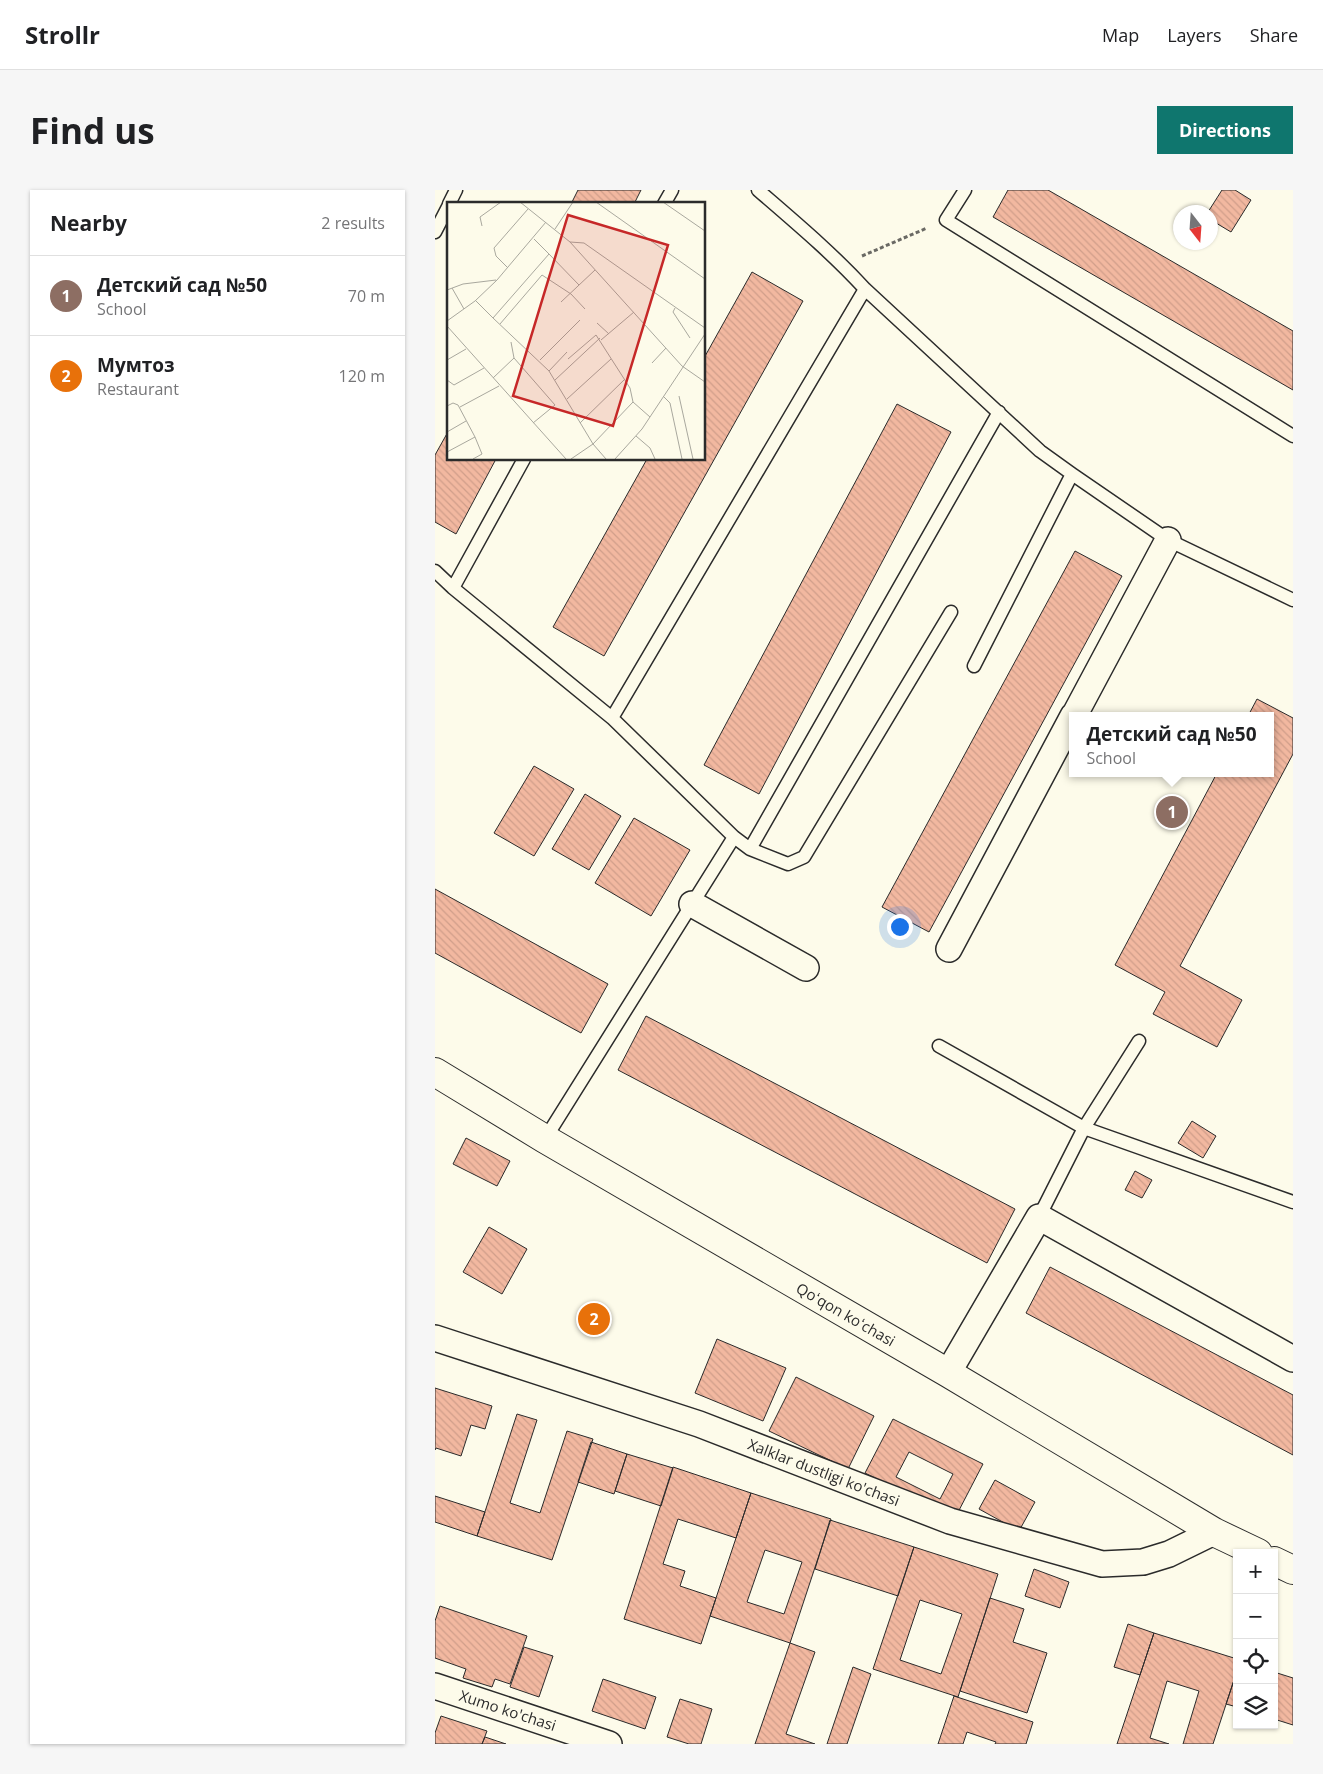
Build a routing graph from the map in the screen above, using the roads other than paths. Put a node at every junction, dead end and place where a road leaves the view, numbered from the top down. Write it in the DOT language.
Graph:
graph roads {
  1 [pos="456,190"];
  2 [pos="672,190"];
  3 [pos="758,190"];
  4 [pos="965,190"];
  5 [pos="450,202"];
  6 [pos="666,202"];
  7 [pos="447,208"];
  8 [pos="435,232"];
  9 [pos="865,289"];
  10 [pos="999,412"];
  11 [pos="1293,436"];
  12 [pos="523,460"];
  13 [pos="1072,474"];
  14 [pos="1168,540"];
  15 [pos="435,571"];
  16 [pos="453,588"];
  17 [pos="1293,600"];
  18 [pos="951,612"];
  19 [pos="974,666"];
  20 [pos="1075,712"];
  21 [pos="611,718"];
  22 [pos="1069,724"];
  23 [pos="734,837"];
  24 [pos="751,849"];
  25 [pos="692,904"];
  26 [pos="949,949"];
  27 [pos="806,968"];
  28 [pos="1139,1041"];
  29 [pos="939,1046"];
  30 [pos="435,1072"];
  31 [pos="1083,1128"];
  32 [pos="545,1139"];
  33 [pos="1293,1202"];
  34 [pos="1039,1217"];
  35 [pos="435,1338"];
  36 [pos="1293,1359"];
  37 [pos="948,1373"];
  38 [pos="1214,1532"];
  39 [pos="1250,1549"];
  40 [pos="1278,1562"];
  41 [pos="1293,1570"];
  42 [pos="435,1686"];
  43 [pos="609,1744"];
  1 -- 5 [label="lane"];
  2 -- 6 [label="lane"];
  3 -- 9 [label="lane"];
  4 -- 11 [label="lane"];
  7 -- 8 [label="lane"];
  9 -- 10 [label="lane"];
  9 -- 21 [label="lane"];
  10 -- 13 [label="lane"];
  10 -- 24 [label="lane"];
  12 -- 16 [label="lane"];
  13 -- 14 [label="lane"];
  13 -- 19 [label="lane"];
  14 -- 17 [label="lane"];
  14 -- 20 [label="street"];
  15 -- 16 [label="lane"];
  16 -- 21 [label="lane"];
  18 -- 24 [label="lane"];
  21 -- 23 [label="lane"];
  22 -- 26 [label="street"];
  23 -- 24 [label="lane"];
  23 -- 25 [label="lane"];
  25 -- 27 [label="street"];
  25 -- 32 [label="lane"];
  28 -- 31 [label="lane"];
  29 -- 31 [label="lane"];
  30 -- 32 [label="street, Qoʻqon koʻchasi"];
  31 -- 33 [label="lane"];
  31 -- 34 [label="lane"];
  32 -- 37 [label="street, Qoʻqon koʻchasi"];
  34 -- 36 [label="street"];
  34 -- 37 [label="street"];
  35 -- 38 [label="street, Xalklar dustligi ko'chasi"];
  37 -- 38 [label="street, Qoʻqon koʻchasi"];
  38 -- 39 [label="street, Qoʻqon koʻchasi"];
  40 -- 41 [label="street"];
  42 -- 43 [label="street, Xumo ko'chasi"];
}
